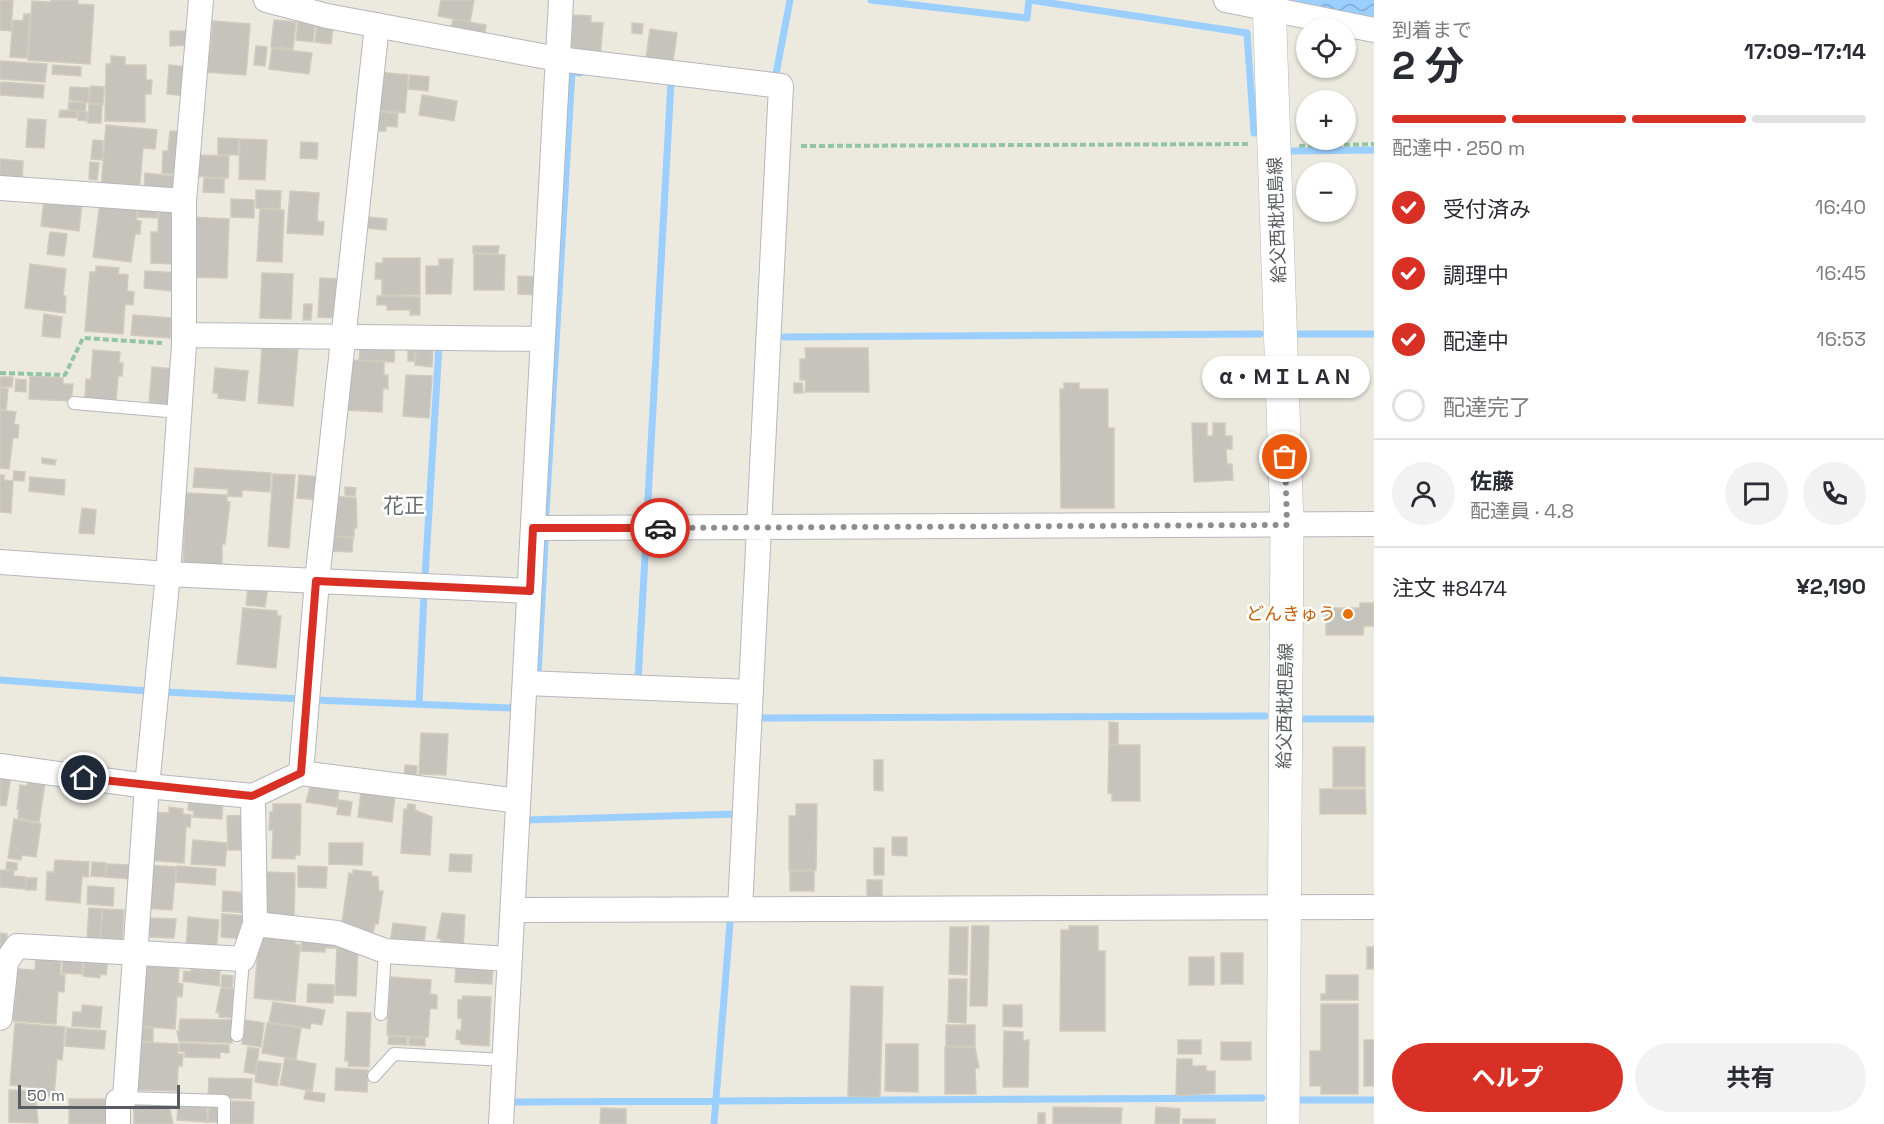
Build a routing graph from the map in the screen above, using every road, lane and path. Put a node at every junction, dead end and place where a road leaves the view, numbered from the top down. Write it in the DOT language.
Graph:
graph roads {
  1 [pos="201,0"];
  2 [pos="266,0"];
  3 [pos="561,0"];
  4 [pos="1226,0"];
  5 [pos="1269,5"];
  6 [pos="377,25"];
  7 [pos="1374,30"];
  8 [pos="558,59"];
  9 [pos="1374,144"];
  10 [pos="1274,145"];
  11 [pos="779,146"];
  12 [pos="0,188"];
  13 [pos="184,201"];
  14 [pos="343,337"];
  15 [pos="543,339"];
  16 [pos="184,340"];
  17 [pos="0,373"];
  18 [pos="74,403"];
  19 [pos="179,412"];
  20 [pos="1374,524"];
  21 [pos="1287,525"];
  22 [pos="533,528"];
  23 [pos="759,528"];
  24 [pos="0,562"];
  25 [pos="168,574"];
  26 [pos="316,581"];
  27 [pos="530,591"];
  28 [pos="525,682"];
  29 [pos="751,692"];
  30 [pos="0,766"];
  31 [pos="301,773"];
  32 [pos="147,786"];
  33 [pos="252,796"];
  34 [pos="518,801"];
  35 [pos="1374,907"];
  36 [pos="1282,908"];
  37 [pos="740,909"];
  38 [pos="513,910"];
  39 [pos="255,924"];
  40 [pos="385,951"];
  41 [pos="135,954"];
  42 [pos="243,959"];
  43 [pos="510,959"];
  44 [pos="381,1014"];
  45 [pos="0,1018"];
  46 [pos="237,1035"];
  47 [pos="505,1060"];
  48 [pos="374,1076"];
  49 [pos="125,1098"];
  50 [pos="118,1124"];
  51 [pos="224,1124"];
  52 [pos="501,1124"];
  53 [pos="1283,1124"];
  1 -- 13 [label="street"];
  2 -- 6 [label="street"];
  3 -- 8 [label="street"];
  4 -- 5 [label="street"];
  5 -- 7 [label="street"];
  5 -- 10 [label="main road, 給父西枇杷島線"];
  6 -- 8 [label="street"];
  6 -- 14 [label="street"];
  8 -- 11 [label="street"];
  8 -- 15 [label="street"];
  9 -- 10 [label="path"];
  10 -- 11 [label="path"];
  10 -- 21 [label="main road, 給父西枇杷島線"];
  11 -- 23 [label="street"];
  12 -- 13 [label="street"];
  13 -- 16 [label="street"];
  14 -- 15 [label="street"];
  14 -- 16 [label="street"];
  14 -- 26 [label="street"];
  15 -- 22 [label="street"];
  16 -- 17 [label="path"];
  16 -- 19 [label="street"];
  18 -- 19 [label="lane"];
  19 -- 25 [label="street"];
  20 -- 21 [label="street"];
  21 -- 23 [label="street"];
  21 -- 36 [label="main road, 給父西枇杷島線"];
  22 -- 23 [label="street"];
  22 -- 27 [label="street"];
  23 -- 29 [label="street"];
  24 -- 25 [label="street"];
  25 -- 26 [label="street"];
  25 -- 32 [label="street"];
  26 -- 27 [label="street"];
  26 -- 31 [label="street"];
  27 -- 28 [label="street"];
  28 -- 29 [label="street"];
  28 -- 34 [label="street"];
  29 -- 37 [label="street"];
  30 -- 32 [label="street"];
  31 -- 33 [label="street"];
  31 -- 34 [label="street"];
  32 -- 33 [label="street"];
  32 -- 41 [label="street"];
  33 -- 39 [label="street"];
  34 -- 38 [label="street"];
  35 -- 36 [label="street"];
  36 -- 37 [label="street"];
  36 -- 53 [label="main road, 給父西枇杷島線"];
  37 -- 38 [label="street"];
  38 -- 43 [label="street"];
  39 -- 40 [label="street"];
  39 -- 42 [label="street"];
  40 -- 43 [label="street"];
  40 -- 44 [label="lane"];
  41 -- 42 [label="street"];
  41 -- 45 [label="street"];
  41 -- 49 [label="street"];
  42 -- 46 [label="lane"];
  43 -- 47 [label="street"];
  47 -- 48 [label="lane"];
  47 -- 52 [label="street"];
  49 -- 50 [label="street"];
  49 -- 51 [label="lane"];
}
